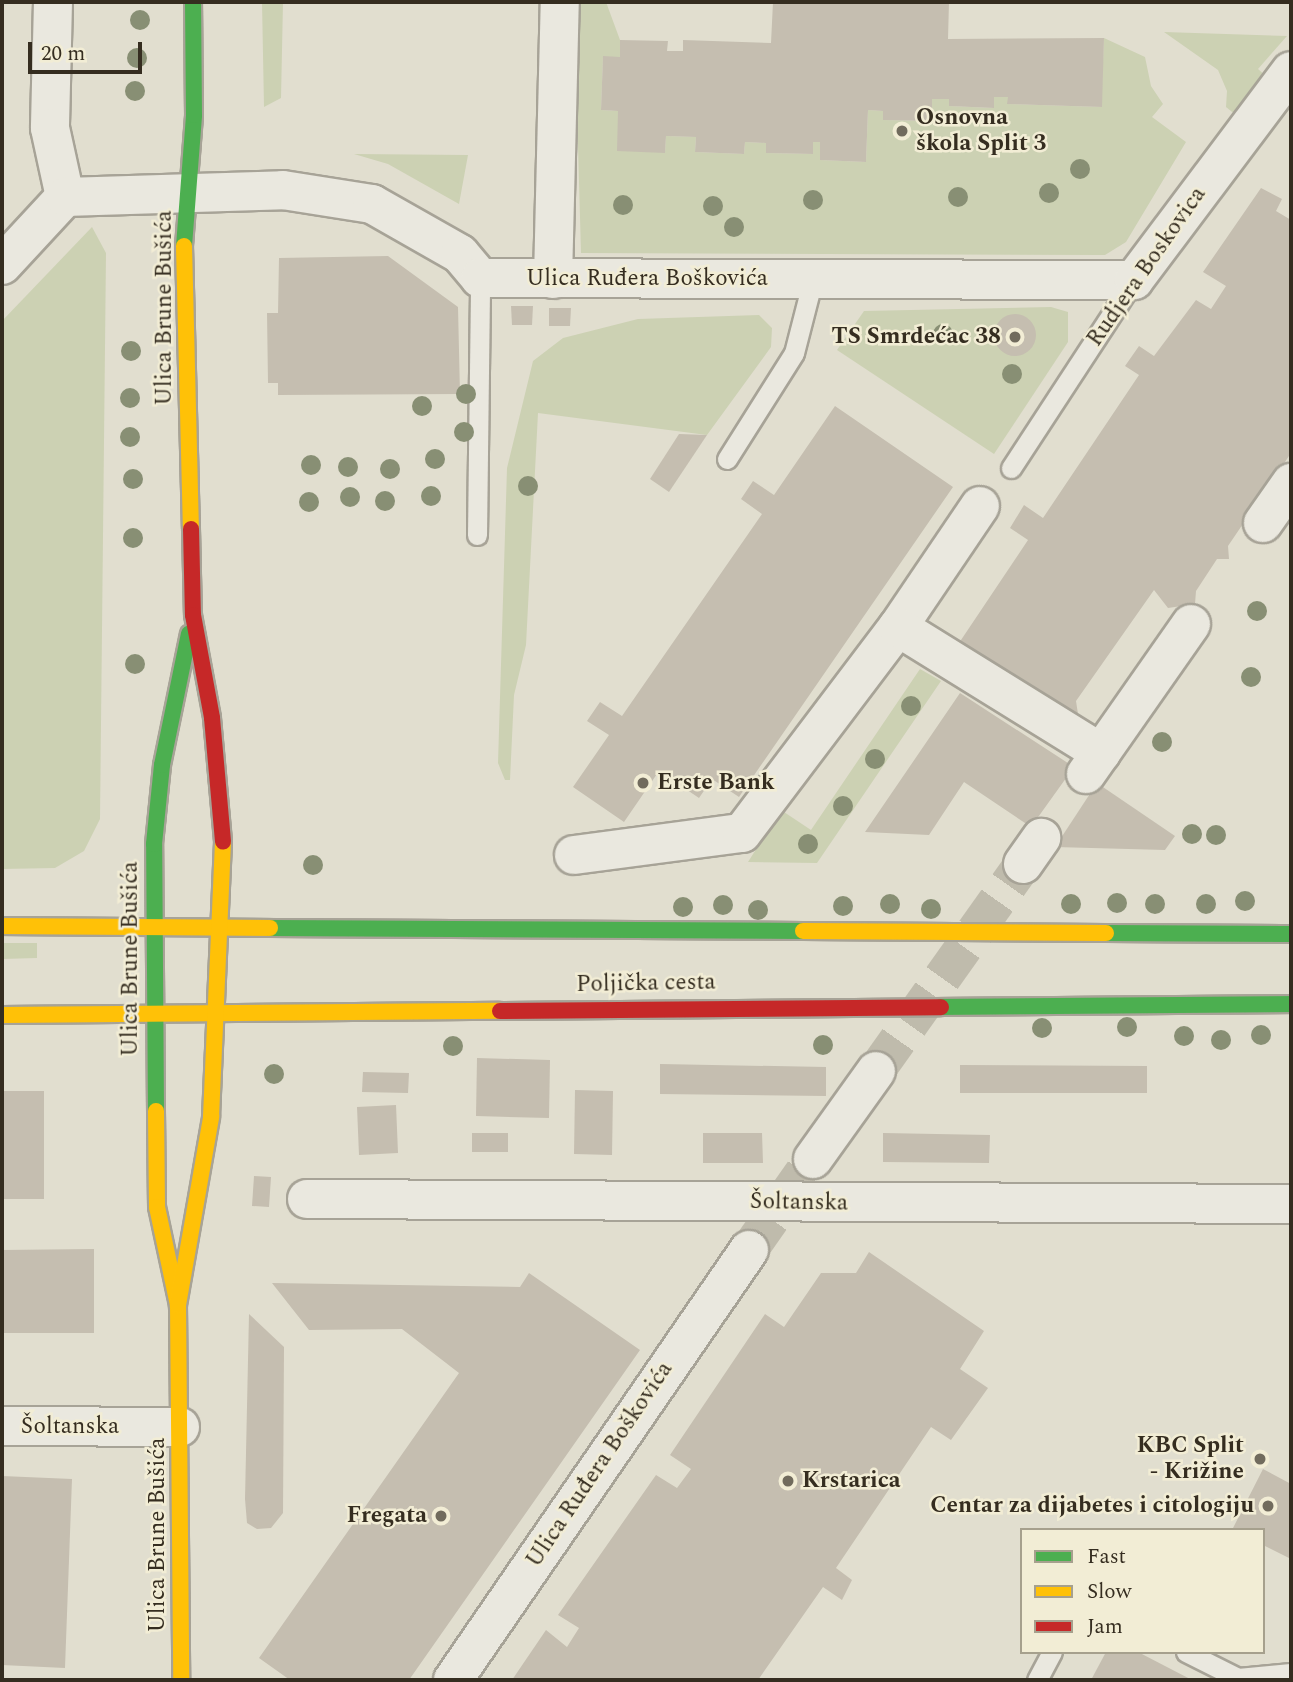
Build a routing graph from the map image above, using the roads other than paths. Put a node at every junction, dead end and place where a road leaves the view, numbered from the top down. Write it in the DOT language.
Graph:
graph roads {
  1 [pos="54,2"];
  2 [pos="193,2"];
  3 [pos="560,2"];
  4 [pos="1291,71"];
  5 [pos="188,193"];
  6 [pos="65,197"];
  7 [pos="2,265"];
  8 [pos="481,278"];
  9 [pos="553,279"];
  10 [pos="813,279"];
  11 [pos="1134,280"];
  12 [pos="727,458"];
  13 [pos="1011,468"];
  14 [pos="1291,483"];
  15 [pos="980,506"];
  16 [pos="1263,523"];
  17 [pos="477,535"];
  18 [pos="193,615"];
  19 [pos="1191,624"];
  20 [pos="898,627"];
  21 [pos="574,855"];
  22 [pos="154,925"];
  23 [pos="220,925"];
  24 [pos="2,926"];
  25 [pos="1291,934"];
  26 [pos="1291,1004"];
  27 [pos="218,1012"];
  28 [pos="154,1014"];
  29 [pos="2,1015"];
  30 [pos="876,1071"];
  31 [pos="813,1160"];
  32 [pos="307,1199"];
  33 [pos="1291,1204"];
  34 [pos="749,1250"];
  35 [pos="178,1305"];
  36 [pos="2,1426"];
  37 [pos="180,1427"];
  38 [pos="1051,1654"];
  39 [pos="1190,1654"];
  40 [pos="1291,1674"];
  41 [pos="181,1680"];
  42 [pos="453,1680"];
  43 [pos="1037,1680"];
  1 -- 6 [label="street"];
  2 -- 5 [label="main road, Ulica Brune Bušića"];
  3 -- 9 [label="street"];
  4 -- 11 [label="street, Rudjera Boskovica"];
  5 -- 6 [label="street"];
  5 -- 8 [label="street"];
  5 -- 18 [label="main road, Ulica Brune Bušića"];
  6 -- 7 [label="street"];
  8 -- 9 [label="street, Ulica Ruđera Boškovića"];
  8 -- 17 [label="lane"];
  9 -- 10 [label="street, Ulica Ruđera Boškovića"];
  10 -- 11 [label="street, Ulica Ruđera Boškovića"];
  10 -- 12 [label="lane"];
  11 -- 13 [label="lane, Rudjera Boskovica"];
  14 -- 16 [label="street"];
  15 -- 20 [label="street"];
  18 -- 22 [label="main road, Ulica Brune Bušića"];
  18 -- 23 [label="main road, Ulica Brune Bušića"];
  19 -- 20 [label="street"];
  20 -- 21 [label="street"];
  22 -- 23 [label="main road"];
  22 -- 24 [label="main road"];
  22 -- 28 [label="main road, Ulica Brune Bušića"];
  23 -- 25 [label="main road"];
  23 -- 27 [label="main road, Ulica Brune Bušića"];
  26 -- 27 [label="main road, Poljička cesta"];
  27 -- 28 [label="main road, Poljička cesta"];
  27 -- 35 [label="main road, Ulica Brune Bušića"];
  28 -- 29 [label="main road, Poljička cesta"];
  28 -- 35 [label="main road, Ulica Brune Bušića"];
  30 -- 31 [label="street"];
  32 -- 33 [label="street, Šoltanska"];
  34 -- 42 [label="street, Ulica Ruđera Boškovića"];
  35 -- 37 [label="main road, Ulica Brune Bušića"];
  36 -- 37 [label="street, Šoltanska"];
  37 -- 41 [label="main road, Ulica Brune Bušića"];
  38 -- 43 [label="lane"];
  39 -- 40 [label="lane"];
}
